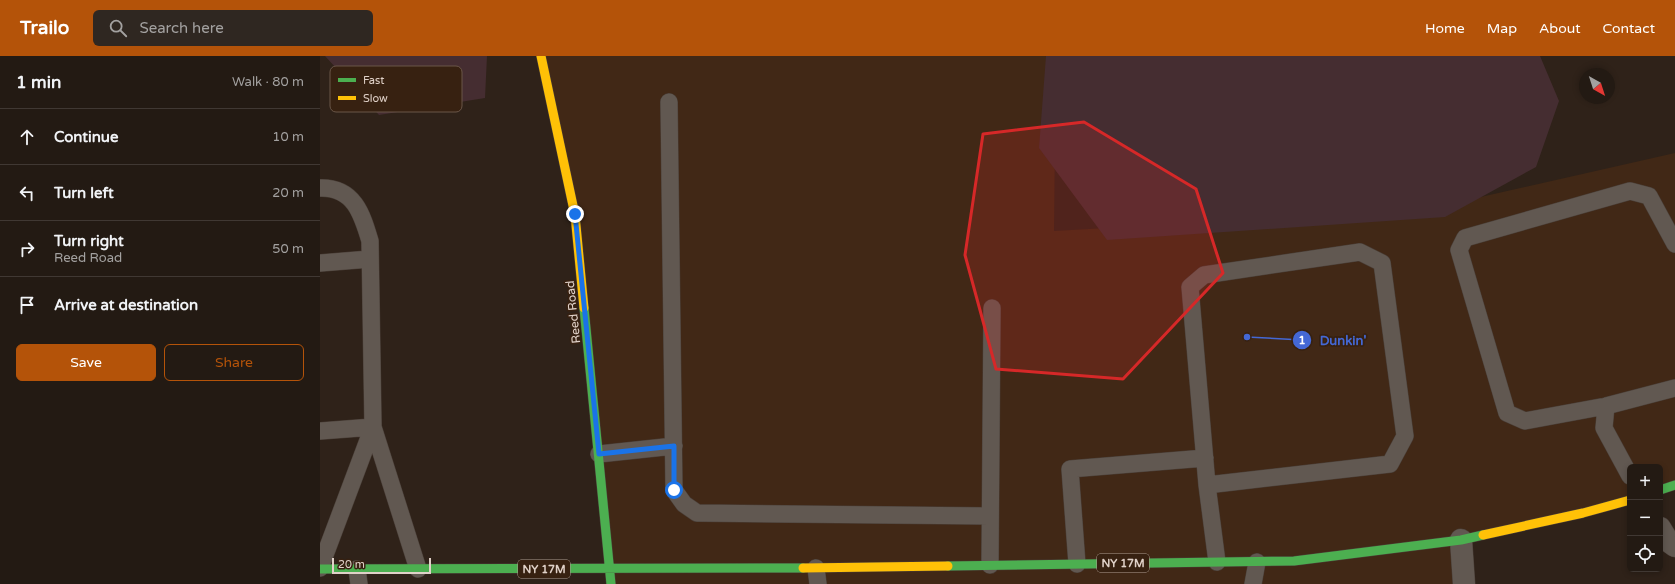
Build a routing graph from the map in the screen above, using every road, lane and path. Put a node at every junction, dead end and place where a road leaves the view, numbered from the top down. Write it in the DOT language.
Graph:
graph roads {
  1 [pos="541,56"];
  2 [pos="669,102"];
  3 [pos="320,188"];
  4 [pos="1675,244"];
  5 [pos="370,259"];
  6 [pos="320,263"];
  7 [pos="992,308"];
  8 [pos="1675,388"];
  9 [pos="1606,406"];
  10 [pos="373,427"];
  11 [pos="320,431"];
  12 [pos="674,446"];
  13 [pos="599,454"];
  14 [pos="1205,458"];
  15 [pos="1627,470"];
  16 [pos="1207,485"];
  17 [pos="1675,485"];
  18 [pos="1663,489"];
  19 [pos="1627,501"];
  20 [pos="990,516"];
  21 [pos="1663,533"];
  22 [pos="1461,540"];
  23 [pos="1675,546"];
  24 [pos="1217,562"];
  25 [pos="1257,562"];
  26 [pos="1076,564"];
  27 [pos="990,565"];
  28 [pos="610,568"];
  29 [pos="320,569"];
  30 [pos="418,569"];
  31 [pos="358,576"];
  32 [pos="817,576"];
  33 [pos="611,584"];
  34 [pos="1252,584"];
  35 [pos="1464,584"];
  1 -- 13 [label="main road, Reed Road"];
  2 -- 12 [label="lane"];
  3 -- 5 [label="lane"];
  4 -- 9 [label="lane"];
  5 -- 6 [label="lane"];
  5 -- 10 [label="lane"];
  7 -- 20 [label="lane"];
  8 -- 9 [label="lane"];
  9 -- 15 [label="lane"];
  10 -- 11 [label="lane"];
  10 -- 29 [label="lane"];
  10 -- 30 [label="lane"];
  12 -- 13 [label="lane"];
  12 -- 20 [label="lane"];
  13 -- 28 [label="main road, Reed Road"];
  14 -- 16 [label="lane"];
  14 -- 16 [label="lane"];
  14 -- 26 [label="lane"];
  16 -- 24 [label="lane"];
  17 -- 18 [label="main road"];
  19 -- 22 [label="main road, NY 17M"];
  20 -- 27 [label="lane"];
  21 -- 23 [label="street"];
  22 -- 25 [label="main road, NY 17M"];
  22 -- 35 [label="street"];
  24 -- 25 [label="main road, NY 17M"];
  24 -- 26 [label="main road, NY 17M"];
  25 -- 34 [label="lane"];
  26 -- 27 [label="main road, NY 17M"];
  27 -- 32 [label="main road, NY 17M"];
  28 -- 30 [label="main road, NY 17M"];
  28 -- 32 [label="main road, NY 17M"];
  28 -- 33 [label="main road, Reed Road"];
  29 -- 31 [label="main road, NY 17M"];
  30 -- 31 [label="main road, NY 17M"];
}
